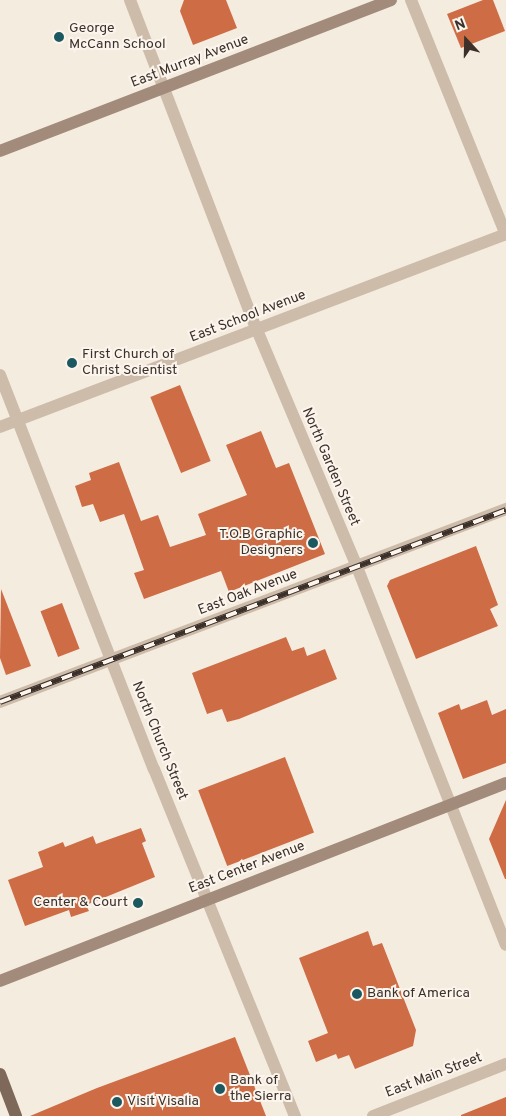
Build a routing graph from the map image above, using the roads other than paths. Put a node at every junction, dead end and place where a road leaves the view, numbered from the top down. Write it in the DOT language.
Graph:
graph roads {
  1 [pos="130,0"];
  2 [pos="391,0"];
  3 [pos="411,0"];
  4 [pos="164,88"];
  5 [pos="0,151"];
  6 [pos="506,234"];
  7 [pos="257,330"];
  8 [pos="0,374"];
  9 [pos="18,420"];
  10 [pos="0,427"];
  11 [pos="506,510"];
  12 [pos="357,567"];
  13 [pos="110,660"];
  14 [pos="0,702"];
  15 [pos="506,783"];
  16 [pos="450,805"];
  17 [pos="208,900"];
  18 [pos="506,945"];
  19 [pos="0,982"];
  20 [pos="506,1064"];
  21 [pos="0,1074"];
  22 [pos="16,1116"];
  23 [pos="296,1116"];
  24 [pos="372,1116"];
  1 -- 4 [label="street, North Garden Street"];
  2 -- 4 [label="street, East Murray Avenue"];
  3 -- 6 [label="street"];
  4 -- 5 [label="street, East Murray Avenue"];
  4 -- 7 [label="street, North Garden Street"];
  6 -- 7 [label="street, East School Avenue"];
  7 -- 9 [label="street, East School Avenue"];
  7 -- 12 [label="street, North Garden Street"];
  8 -- 9 [label="street, North Church Street"];
  9 -- 10 [label="street, East School Avenue"];
  9 -- 13 [label="street, North Church Street"];
  11 -- 12 [label="street, East Oak Avenue"];
  12 -- 13 [label="street, East Oak Avenue"];
  12 -- 16 [label="street, North Garden Street"];
  13 -- 14 [label="street, East Oak Avenue"];
  13 -- 17 [label="street, North Church Street"];
  15 -- 16 [label="street, East Center Avenue"];
  16 -- 17 [label="street, East Center Avenue"];
  16 -- 18 [label="street, North Garden Street"];
  17 -- 19 [label="street, East Center Avenue"];
  17 -- 23 [label="street, North Church Street"];
  20 -- 24 [label="street, East Main Street"];
  21 -- 22 [label="main road"];
}
